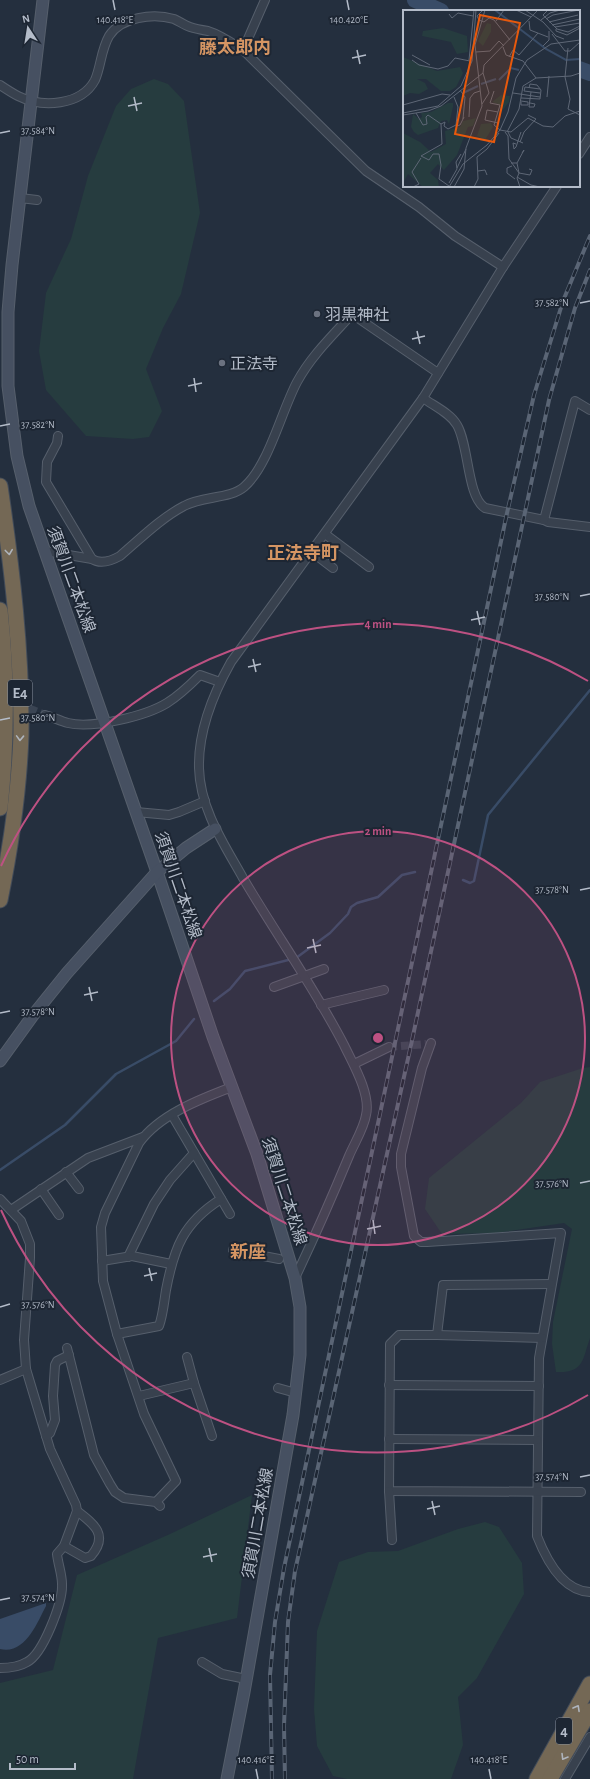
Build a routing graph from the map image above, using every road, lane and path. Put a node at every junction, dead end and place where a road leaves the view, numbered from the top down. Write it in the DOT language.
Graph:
graph roads {
  1 [pos="43,0"];
  2 [pos="265,0"];
  3 [pos="243,50"];
  4 [pos="0,85"];
  5 [pos="32,101"];
  6 [pos="590,137"];
  7 [pos="580,152"];
  8 [pos="556,187"];
  9 [pos="20,198"];
  10 [pos="37,200"];
  11 [pos="503,267"];
  12 [pos="438,373"];
  13 [pos="423,398"];
  14 [pos="590,410"];
  15 [pos="58,436"];
  16 [pos="0,486"];
  17 [pos="544,520"];
  18 [pos="590,527"];
  19 [pos="325,534"];
  20 [pos="45,551"];
  21 [pos="312,552"];
  22 [pos="92,559"];
  23 [pos="369,567"];
  24 [pos="333,568"];
  25 [pos="0,610"];
  26 [pos="220,682"];
  27 [pos="45,715"];
  28 [pos="106,722"];
  29 [pos="205,801"];
  30 [pos="0,808"];
  31 [pos="136,812"];
  32 [pos="215,829"];
  33 [pos="157,872"];
  34 [pos="0,900"];
  35 [pos="324,969"];
  36 [pos="303,976"];
  37 [pos="274,987"];
  38 [pos="384,990"];
  39 [pos="321,1005"];
  40 [pos="431,1043"];
  41 [pos="389,1047"];
  42 [pos="0,1061"];
  43 [pos="354,1064"];
  44 [pos="232,1087"];
  45 [pos="172,1115"];
  46 [pos="143,1136"];
  47 [pos="194,1154"];
  48 [pos="66,1172"];
  49 [pos="41,1189"];
  50 [pos="79,1189"];
  51 [pos="0,1199"];
  52 [pos="221,1199"];
  53 [pos="12,1210"];
  54 [pos="230,1214"];
  55 [pos="59,1215"];
  56 [pos="233,1250"];
  57 [pos="128,1257"];
  58 [pos="278,1259"];
  59 [pos="102,1261"];
  60 [pos="171,1264"];
  61 [pos="296,1278"];
  62 [pos="551,1284"];
  63 [pos="118,1334"];
  64 [pos="437,1335"];
  65 [pos="542,1338"];
  66 [pos="187,1357"];
  67 [pos="26,1369"];
  68 [pos="0,1380"];
  69 [pos="194,1383"];
  70 [pos="389,1385"];
  71 [pos="539,1386"];
  72 [pos="278,1388"];
  73 [pos="296,1393"];
  74 [pos="139,1396"];
  75 [pos="46,1436"];
  76 [pos="212,1436"];
  77 [pos="389,1439"];
  78 [pos="537,1440"];
  79 [pos="389,1491"];
  80 [pos="537,1491"];
  81 [pos="581,1492"];
  82 [pos="77,1511"];
  83 [pos="392,1540"];
  84 [pos="64,1546"];
  85 [pos="590,1592"];
  86 [pos="202,1662"];
  87 [pos="0,1668"];
  88 [pos="246,1679"];
  89 [pos="590,1684"];
  90 [pos="590,1711"];
  91 [pos="590,1737"];
  92 [pos="227,1779"];
  93 [pos="537,1779"];
  94 [pos="550,1779"];
  95 [pos="565,1779"];
  1 -- 5 [label="main road, 須賀川二本松線"];
  2 -- 3 [label="street"];
  3 -- 5 [label="street"];
  3 -- 11 [label="street"];
  4 -- 5 [label="street"];
  5 -- 9 [label="main road, 須賀川二本松線"];
  6 -- 7 [label="street"];
  8 -- 11 [label="street"];
  9 -- 10 [label="street"];
  9 -- 20 [label="main road, 須賀川二本松線"];
  11 -- 12 [label="street"];
  12 -- 13 [label="street"];
  12 -- 22 [label="street"];
  13 -- 17 [label="street"];
  13 -- 19 [label="street"];
  14 -- 17 [label="street"];
  15 -- 22 [label="street"];
  16 -- 34 [label="highway, E4, one-way"];
  17 -- 18 [label="street"];
  19 -- 21 [label="street"];
  19 -- 23 [label="street"];
  20 -- 22 [label="street"];
  20 -- 28 [label="main road, 須賀川二本松線"];
  21 -- 24 [label="street"];
  21 -- 26 [label="street"];
  25 -- 30 [label="highway, E4"];
  26 -- 28 [label="street"];
  26 -- 29 [label="street"];
  27 -- 28 [label="street"];
  28 -- 31 [label="main road, 須賀川二本松線"];
  29 -- 31 [label="street"];
  29 -- 32 [label="street"];
  31 -- 33 [label="main road, 須賀川二本松線"];
  32 -- 33 [label="main road"];
  32 -- 36 [label="street"];
  33 -- 42 [label="main road"];
  33 -- 44 [label="main road, 須賀川二本松線"];
  35 -- 36 [label="street"];
  36 -- 37 [label="street"];
  36 -- 39 [label="street"];
  38 -- 39 [label="street"];
  39 -- 43 [label="street"];
  40 -- 62 [label="street"];
  41 -- 43 [label="street"];
  43 -- 61 [label="street"];
  44 -- 45 [label="street"];
  44 -- 61 [label="main road, 須賀川二本松線"];
  45 -- 46 [label="street"];
  45 -- 47 [label="street"];
  46 -- 48 [label="street"];
  46 -- 59 [label="street"];
  47 -- 52 [label="street"];
  47 -- 57 [label="street"];
  48 -- 49 [label="street"];
  48 -- 50 [label="street"];
  49 -- 53 [label="street"];
  49 -- 55 [label="street"];
  51 -- 53 [label="street"];
  52 -- 54 [label="street"];
  52 -- 60 [label="street"];
  53 -- 67 [label="street"];
  56 -- 58 [label="street"];
  57 -- 59 [label="street"];
  57 -- 60 [label="street"];
  59 -- 63 [label="street"];
  60 -- 63 [label="street"];
  61 -- 73 [label="main road, 須賀川二本松線"];
  62 -- 64 [label="street"];
  62 -- 65 [label="street"];
  63 -- 74 [label="street"];
  64 -- 65 [label="street"];
  64 -- 70 [label="street"];
  65 -- 71 [label="street"];
  66 -- 69 [label="street"];
  67 -- 68 [label="street"];
  67 -- 75 [label="street"];
  69 -- 74 [label="street"];
  69 -- 76 [label="street"];
  70 -- 71 [label="street"];
  70 -- 77 [label="street"];
  71 -- 78 [label="street"];
  72 -- 73 [label="street"];
  73 -- 88 [label="main road, 須賀川二本松線"];
  74 -- 75 [label="street"];
  75 -- 82 [label="street"];
  77 -- 78 [label="street"];
  77 -- 79 [label="street"];
  78 -- 80 [label="street"];
  79 -- 80 [label="street"];
  79 -- 83 [label="street"];
  80 -- 81 [label="street"];
  80 -- 85 [label="street"];
  82 -- 84 [label="street"];
  82 -- 84 [label="street"];
  84 -- 87 [label="street"];
  86 -- 88 [label="street"];
  88 -- 92 [label="main road, 須賀川二本松線"];
  93 -- 89 [label="highway, 4, one-way"];
  90 -- 94 [label="highway, 4, one-way"];
  91 -- 95 [label="street"];
}
